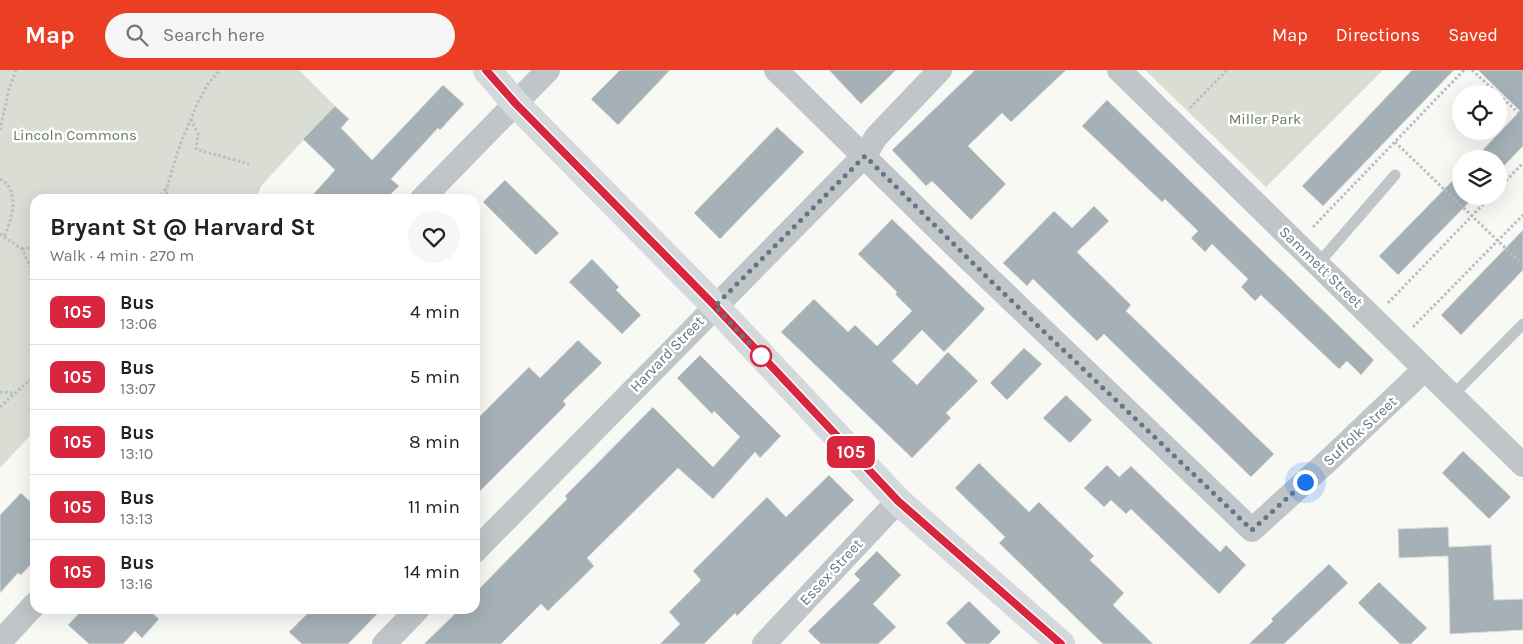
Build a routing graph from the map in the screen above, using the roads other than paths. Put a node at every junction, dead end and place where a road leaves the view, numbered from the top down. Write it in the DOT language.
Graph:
graph roads {
  1 [pos="487,70"];
  2 [pos="548,70"];
  3 [pos="776,70"];
  4 [pos="940,70"];
  5 [pos="1119,70"];
  6 [pos="515,103"];
  7 [pos="865,156"];
  8 [pos="1396,175"];
  9 [pos="427,194"];
  10 [pos="1318,264"];
  11 [pos="715,306"];
  12 [pos="1523,324"];
  13 [pos="1425,369"];
  14 [pos="1452,396"];
  15 [pos="1523,465"];
  16 [pos="898,501"];
  17 [pos="480,546"];
  18 [pos="30,609"];
  19 [pos="413,614"];
  20 [pos="0,642"];
  21 [pos="384,644"];
  22 [pos="764,644"];
  23 [pos="1061,644"];
  1 -- 6 [label="main road"];
  2 -- 6 [label="street"];
  3 -- 7 [label="street, Suffolk Street"];
  4 -- 7 [label="street, Harvard Street"];
  5 -- 10 [label="street, Sammett Street"];
  6 -- 9 [label="street"];
  6 -- 11 [label="main road"];
  7 -- 11 [label="street, Harvard Street"];
  7 -- 13 [label="street, Suffolk Street"];
  8 -- 10 [label="lane"];
  10 -- 13 [label="street, Sammett Street"];
  11 -- 16 [label="main road"];
  11 -- 17 [label="street, Harvard Street"];
  12 -- 14 [label="lane"];
  13 -- 14 [label="street, Sammett Street"];
  14 -- 15 [label="street, Sammett Street"];
  16 -- 22 [label="street, Essex Street"];
  16 -- 23 [label="main road"];
  18 -- 20 [label="street"];
  19 -- 21 [label="street"];
}
